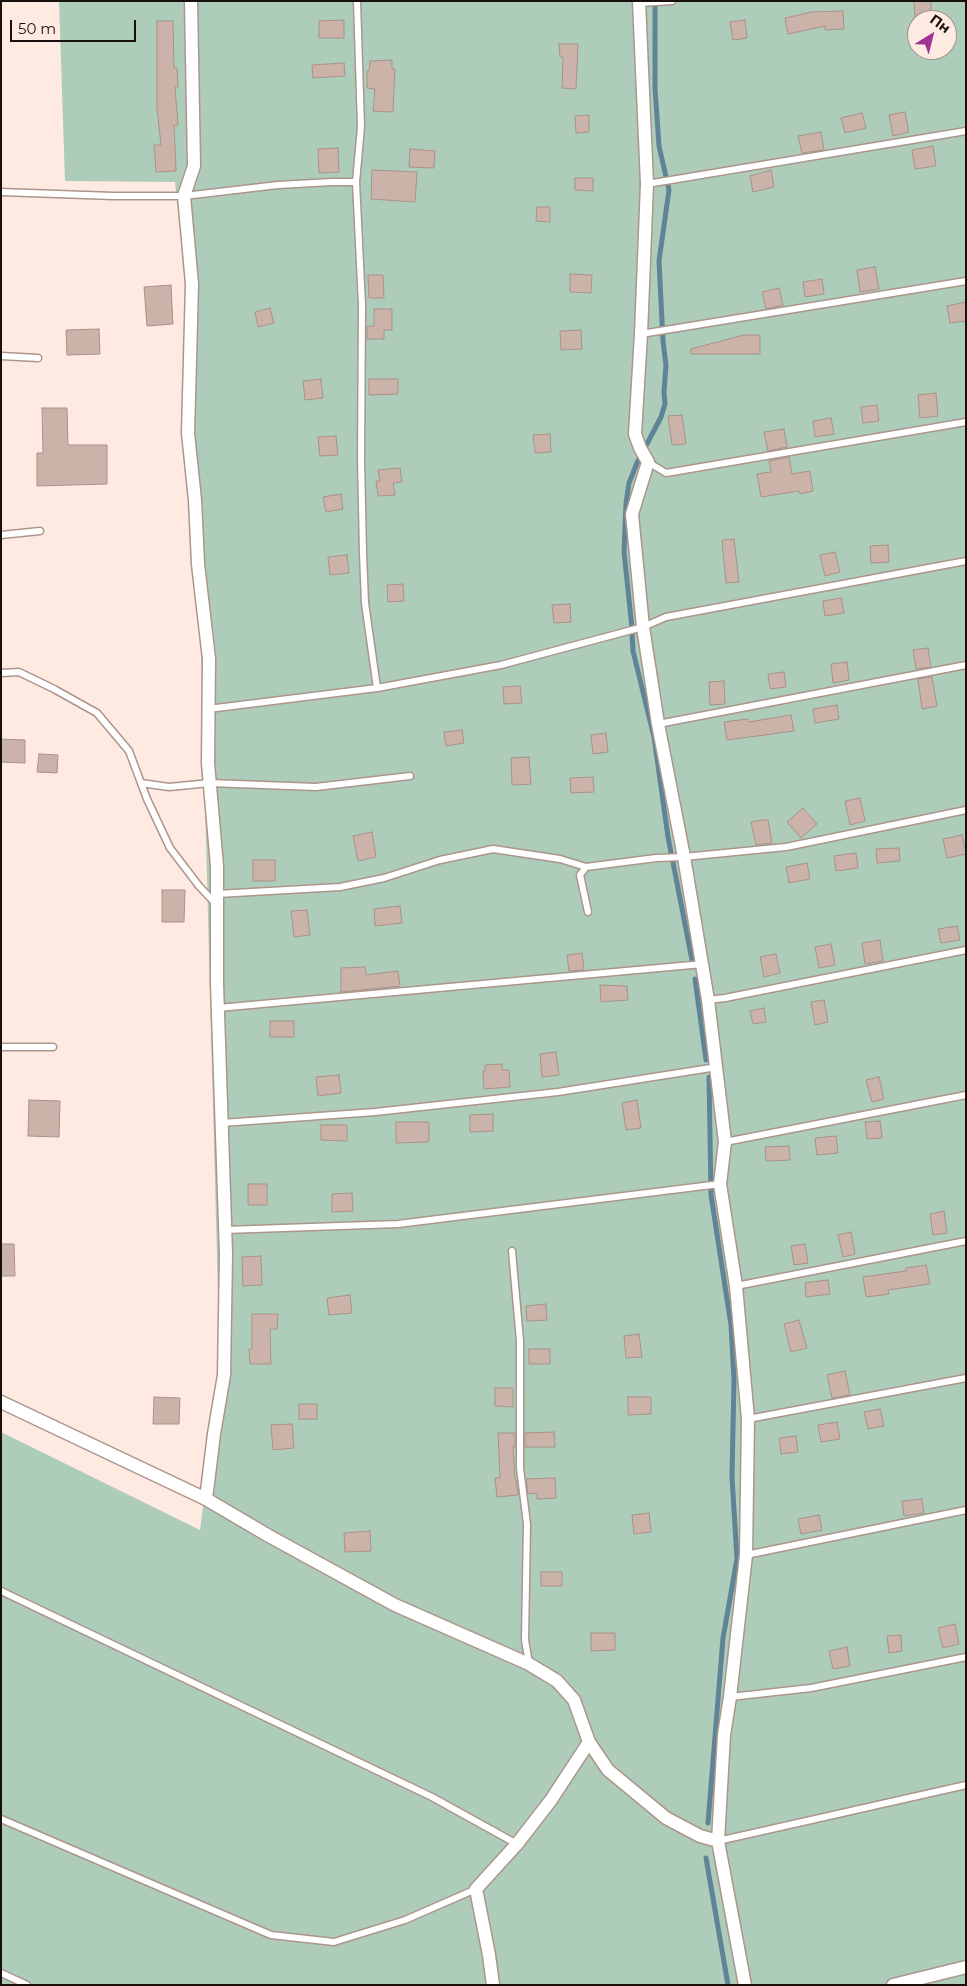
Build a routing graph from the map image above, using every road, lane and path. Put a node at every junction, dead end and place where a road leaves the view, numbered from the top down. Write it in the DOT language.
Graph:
graph roads {
  1 [pos="191,1"];
  2 [pos="357,1"];
  3 [pos="672,1"];
  4 [pos="639,2"];
  5 [pos="966,131"];
  6 [pos="356,182"];
  7 [pos="647,184"];
  8 [pos="1,192"];
  9 [pos="184,196"];
  10 [pos="966,281"];
  11 [pos="641,334"];
  12 [pos="1,356"];
  13 [pos="38,358"];
  14 [pos="966,422"];
  15 [pos="644,456"];
  16 [pos="40,531"];
  17 [pos="1,535"];
  18 [pos="966,562"];
  19 [pos="643,627"];
  20 [pos="966,665"];
  21 [pos="1,673"];
  22 [pos="377,688"];
  23 [pos="208,709"];
  24 [pos="658,724"];
  25 [pos="410,776"];
  26 [pos="141,783"];
  27 [pos="210,783"];
  28 [pos="966,810"];
  29 [pos="681,857"];
  30 [pos="586,867"];
  31 [pos="217,900"];
  32 [pos="588,912"];
  33 [pos="966,950"];
  34 [pos="703,964"];
  35 [pos="708,1000"];
  36 [pos="218,1008"];
  37 [pos="1,1047"];
  38 [pos="53,1047"];
  39 [pos="717,1067"];
  40 [pos="966,1096"];
  41 [pos="222,1123"];
  42 [pos="725,1142"];
  43 [pos="719,1184"];
  44 [pos="225,1230"];
  45 [pos="966,1241"];
  46 [pos="512,1251"];
  47 [pos="736,1286"];
  48 [pos="966,1378"];
  49 [pos="1,1402"];
  50 [pos="748,1419"];
  51 [pos="206,1499"];
  52 [pos="966,1510"];
  53 [pos="746,1555"];
  54 [pos="1,1591"];
  55 [pos="966,1657"];
  56 [pos="530,1664"];
  57 [pos="730,1697"];
  58 [pos="589,1742"];
  59 [pos="966,1785"];
  60 [pos="1,1819"];
  61 [pos="718,1841"];
  62 [pos="517,1844"];
  63 [pos="476,1889"];
  64 [pos="966,1967"];
  65 [pos="1,1973"];
  66 [pos="27,1985"];
  67 [pos="493,1985"];
  68 [pos="745,1985"];
  69 [pos="893,1985"];
  1 -- 9 [label="street"];
  2 -- 6 [label="lane"];
  3 -- 4 [label="lane"];
  4 -- 7 [label="street"];
  5 -- 7 [label="lane"];
  6 -- 9 [label="lane"];
  6 -- 22 [label="lane"];
  7 -- 11 [label="street"];
  8 -- 9 [label="lane"];
  9 -- 23 [label="street"];
  10 -- 11 [label="lane"];
  11 -- 15 [label="street"];
  12 -- 13 [label="lane"];
  14 -- 15 [label="lane"];
  15 -- 19 [label="street"];
  16 -- 17 [label="lane"];
  18 -- 19 [label="lane"];
  19 -- 22 [label="lane"];
  19 -- 24 [label="street"];
  20 -- 24 [label="lane"];
  21 -- 26 [label="lane"];
  22 -- 23 [label="lane"];
  23 -- 27 [label="street"];
  24 -- 29 [label="street"];
  25 -- 27 [label="lane"];
  26 -- 27 [label="lane"];
  26 -- 31 [label="lane"];
  27 -- 31 [label="street"];
  28 -- 29 [label="lane"];
  29 -- 30 [label="lane"];
  29 -- 34 [label="street"];
  30 -- 31 [label="lane"];
  30 -- 32 [label="lane"];
  31 -- 36 [label="street"];
  33 -- 35 [label="lane"];
  34 -- 35 [label="street"];
  34 -- 36 [label="lane"];
  35 -- 39 [label="street"];
  36 -- 41 [label="street"];
  37 -- 38 [label="lane"];
  39 -- 41 [label="lane"];
  39 -- 42 [label="street"];
  40 -- 42 [label="lane"];
  41 -- 44 [label="street"];
  42 -- 43 [label="street"];
  43 -- 44 [label="lane"];
  43 -- 47 [label="street"];
  44 -- 51 [label="street"];
  45 -- 47 [label="lane"];
  46 -- 56 [label="lane"];
  47 -- 50 [label="street"];
  48 -- 50 [label="lane"];
  49 -- 51 [label="street"];
  50 -- 53 [label="street"];
  51 -- 56 [label="street"];
  52 -- 53 [label="lane"];
  53 -- 57 [label="street"];
  54 -- 62 [label="lane"];
  55 -- 57 [label="lane"];
  56 -- 58 [label="street"];
  57 -- 61 [label="street"];
  58 -- 61 [label="street"];
  58 -- 62 [label="street"];
  59 -- 61 [label="lane"];
  60 -- 63 [label="lane"];
  61 -- 68 [label="street"];
  62 -- 63 [label="street"];
  63 -- 67 [label="street"];
  64 -- 69 [label="street"];
  65 -- 66 [label="lane"];
}
